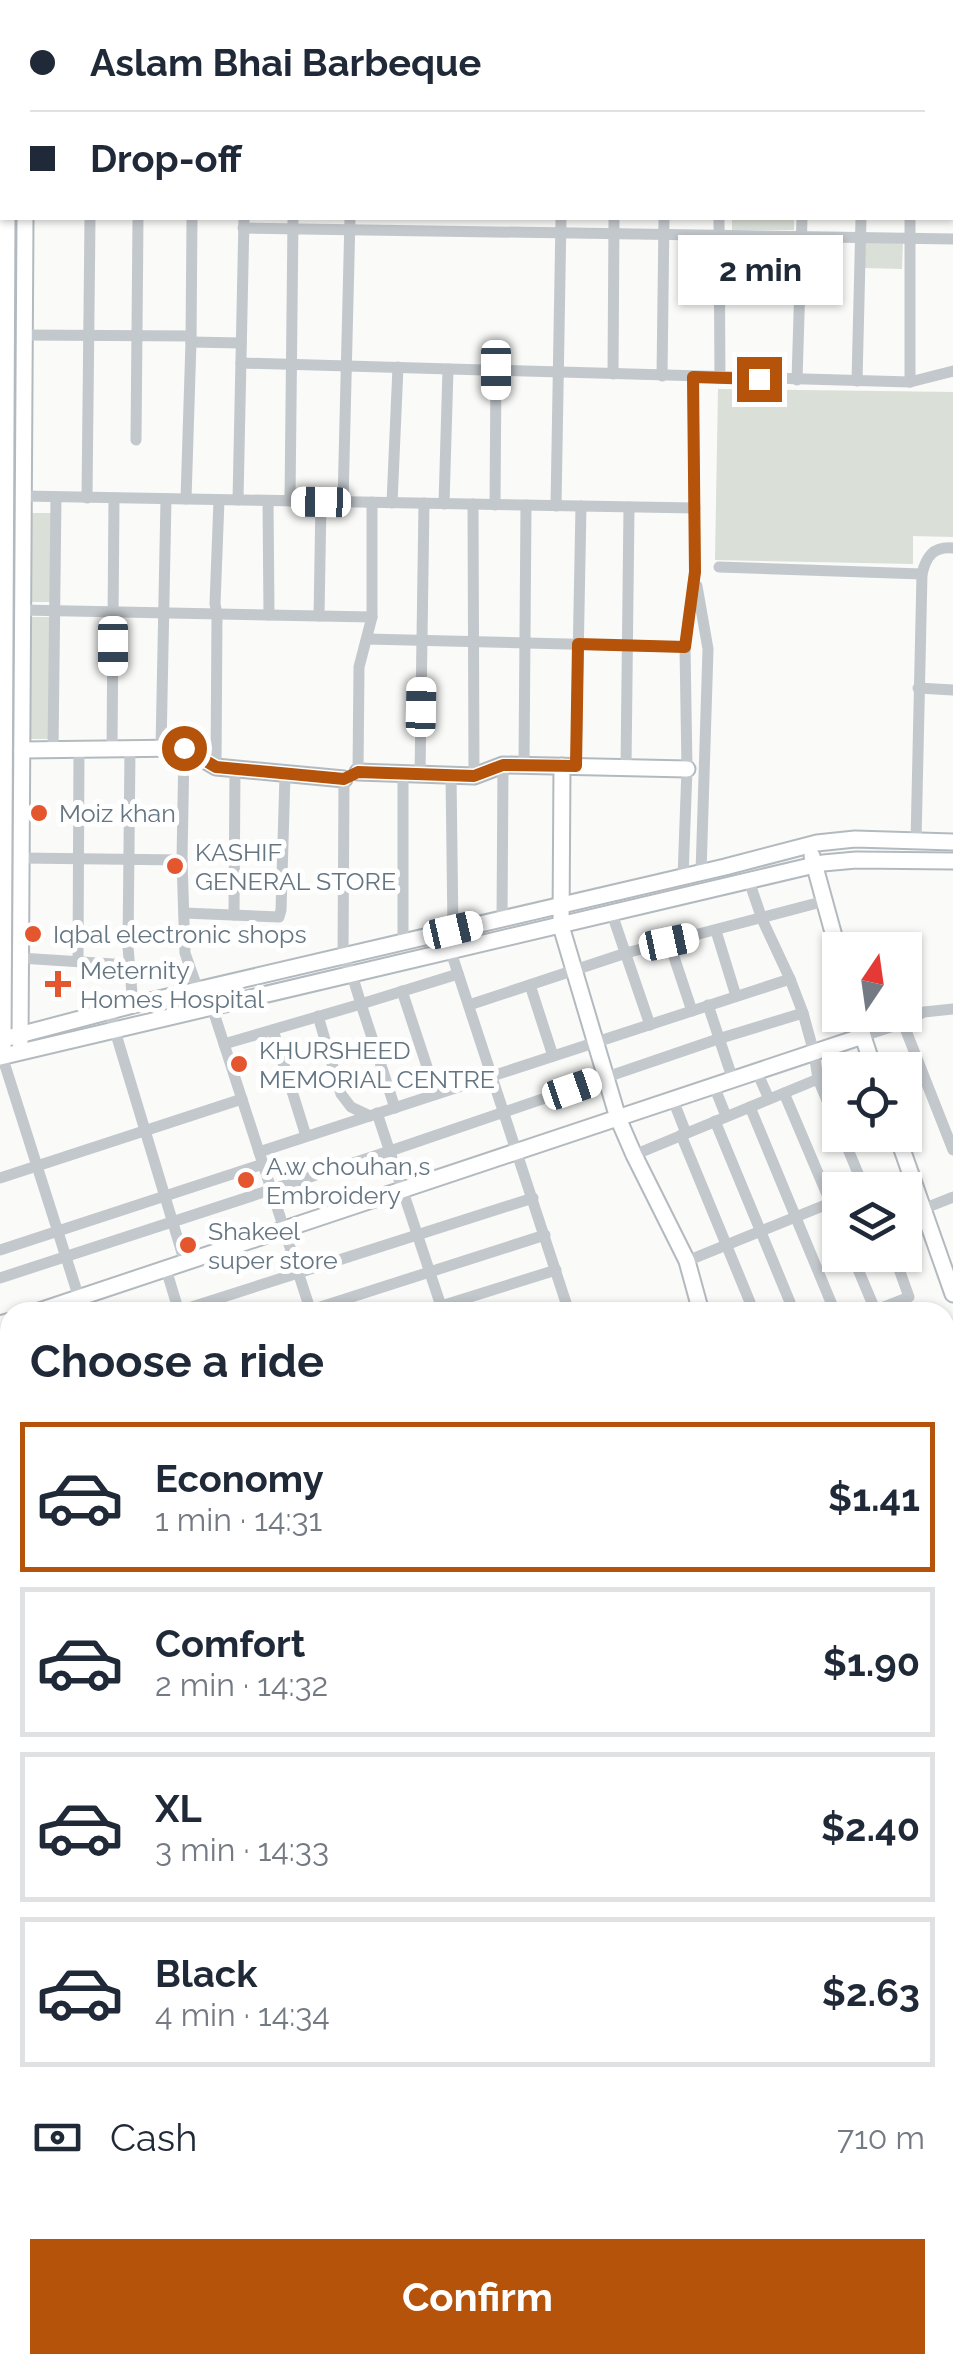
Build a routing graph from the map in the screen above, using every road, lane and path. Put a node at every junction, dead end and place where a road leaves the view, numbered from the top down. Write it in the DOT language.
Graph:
graph roads {
  1 [pos="8,220"];
  2 [pos="25,220"];
  3 [pos="90,220"];
  4 [pos="138,220"];
  5 [pos="192,220"];
  6 [pos="509,220"];
  7 [pos="561,220"];
  8 [pos="614,220"];
  9 [pos="664,220"];
  10 [pos="719,220"];
  11 [pos="802,220"];
  12 [pos="861,220"];
  13 [pos="910,220"];
  14 [pos="243,222"];
  15 [pos="293,223"];
  16 [pos="350,223"];
  17 [pos="408,224"];
  18 [pos="458,224"];
  19 [pos="509,232"];
  20 [pos="560,233"];
  21 [pos="614,234"];
  22 [pos="664,234"];
  23 [pos="719,235"];
  24 [pos="801,236"];
  25 [pos="860,238"];
  26 [pos="910,238"];
  27 [pos="953,239"];
  28 [pos="25,245"];
  29 [pos="4,246"];
  30 [pos="24,334"];
  31 [pos="89,335"];
  32 [pos="138,336"];
  33 [pos="191,339"];
  34 [pos="241,343"];
  35 [pos="241,363"];
  36 [pos="292,364"];
  37 [pos="346,366"];
  38 [pos="398,368"];
  39 [pos="448,369"];
  40 [pos="24,370"];
  41 [pos="496,370"];
  42 [pos="953,371"];
  43 [pos="557,372"];
  44 [pos="613,374"];
  45 [pos="662,376"];
  46 [pos="693,377"];
  47 [pos="720,378"];
  48 [pos="3,379"];
  49 [pos="797,380"];
  50 [pos="856,381"];
  51 [pos="910,382"];
  52 [pos="136,440"];
  53 [pos="24,477"];
  54 [pos="3,478"];
  55 [pos="23,496"];
  56 [pos="56,497"];
  57 [pos="87,498"];
  58 [pos="114,498"];
  59 [pos="166,499"];
  60 [pos="186,499"];
  61 [pos="218,500"];
  62 [pos="238,500"];
  63 [pos="268,501"];
  64 [pos="290,501"];
  65 [pos="321,502"];
  66 [pos="343,502"];
  67 [pos="372,502"];
  68 [pos="392,503"];
  69 [pos="424,503"];
  70 [pos="444,504"];
  71 [pos="473,504"];
  72 [pos="496,504"];
  73 [pos="526,505"];
  74 [pos="556,506"];
  75 [pos="581,506"];
  76 [pos="628,507"];
  77 [pos="695,508"];
  78 [pos="953,548"];
  79 [pos="719,567"];
  80 [pos="695,572"];
  81 [pos="922,574"];
  82 [pos="3,597"];
  83 [pos="22,602"];
  84 [pos="54,611"];
  85 [pos="113,612"];
  86 [pos="164,613"];
  87 [pos="217,614"];
  88 [pos="269,615"];
  89 [pos="319,616"];
  90 [pos="372,616"];
  91 [pos="367,639"];
  92 [pos="422,640"];
  93 [pos="474,642"];
  94 [pos="525,643"];
  95 [pos="578,644"];
  96 [pos="627,646"];
  97 [pos="685,647"];
  98 [pos="918,688"];
  99 [pos="953,690"];
  100 [pos="22,694"];
  101 [pos="2,695"];
  102 [pos="161,748"];
  103 [pos="184,748"];
  104 [pos="80,749"];
  105 [pos="121,749"];
  106 [pos="22,750"];
  107 [pos="52,750"];
  108 [pos="503,765"];
  109 [pos="524,765"];
  110 [pos="569,766"];
  111 [pos="216,767"];
  112 [pos="626,768"];
  113 [pos="687,769"];
  114 [pos="235,770"];
  115 [pos="22,772"];
  116 [pos="2,774"];
  117 [pos="411,774"];
  118 [pos="285,775"];
  119 [pos="351,775"];
  120 [pos="451,775"];
  121 [pos="474,776"];
  122 [pos="916,842"];
  123 [pos="953,842"];
  124 [pos="809,845"];
  125 [pos="78,859"];
  126 [pos="21,860"];
  127 [pos="129,860"];
  128 [pos="182,860"];
  129 [pos="953,861"];
  130 [pos="2,862"];
  131 [pos="815,865"];
  132 [pos="701,873"];
  133 [pos="683,877"];
  134 [pos="750,881"];
  135 [pos="825,901"];
  136 [pos="561,905"];
  137 [pos="184,914"];
  138 [pos="612,914"];
  139 [pos="234,915"];
  140 [pos="502,919"];
  141 [pos="762,919"];
  142 [pos="561,926"];
  143 [pos="453,930"];
  144 [pos="716,931"];
  145 [pos="833,932"];
  146 [pos="403,942"];
  147 [pos="669,942"];
  148 [pos="450,952"];
  149 [pos="626,953"];
  150 [pos="343,956"];
  151 [pos="20,958"];
  152 [pos="78,961"];
  153 [pos="129,965"];
  154 [pos="573,971"];
  155 [pos="458,974"];
  156 [pos="352,975"];
  157 [pos="790,979"];
  158 [pos="530,984"];
  159 [pos="198,990"];
  160 [pos="402,991"];
  161 [pos="736,996"];
  162 [pos="361,1004"];
  163 [pos="133,1005"];
  164 [pos="468,1005"];
  165 [pos="708,1006"];
  166 [pos="212,1007"];
  167 [pos="953,1009"];
  168 [pos="110,1011"];
  169 [pos="692,1011"];
  170 [pos="804,1013"];
  171 [pos="922,1013"];
  172 [pos="318,1016"];
  173 [pos="650,1024"];
  174 [pos="116,1030"];
  175 [pos="273,1030"];
  176 [pos="861,1032"];
  177 [pos="875,1032"];
  178 [pos="907,1032"];
  179 [pos="20,1034"];
  180 [pos="862,1036"];
  181 [pos="718,1039"];
  182 [pos="596,1042"];
  183 [pos="224,1044"];
  184 [pos="1,1048"];
  185 [pos="21,1052"];
  186 [pos="814,1052"];
  187 [pos="868,1052"];
  188 [pos="553,1056"];
  189 [pos="757,1072"];
  190 [pos="491,1076"];
  191 [pos="606,1077"];
  192 [pos="818,1079"];
  193 [pos="733,1080"];
  194 [pos="714,1086"];
  195 [pos="822,1088"];
  196 [pos="784,1092"];
  197 [pos="436,1094"];
  198 [pos="242,1099"];
  199 [pos="769,1099"];
  200 [pos="673,1100"];
  201 [pos="750,1107"];
  202 [pos="394,1108"];
  203 [pos="504,1113"];
  204 [pos="374,1114"];
  205 [pos="618,1118"];
  206 [pos="721,1119"];
  207 [pos="146,1130"];
  208 [pos="684,1134"];
  209 [pos="306,1136"];
  210 [pos="952,1145"];
  211 [pos="390,1151"];
  212 [pos="518,1152"];
  213 [pos="903,1152"];
  214 [pos="634,1155"];
  215 [pos="261,1158"];
  216 [pos="37,1166"];
  217 [pos="822,1172"];
  218 [pos="0,1178"];
  219 [pos="270,1189"];
  220 [pos="403,1190"];
  221 [pos="166,1195"];
  222 [pos="953,1197"];
  223 [pos="533,1198"];
  224 [pos="822,1206"];
  225 [pos="923,1209"];
  226 [pos="796,1216"];
  227 [pos="172,1221"];
  228 [pos="284,1230"];
  229 [pos="760,1230"];
  230 [pos="58,1231"];
  231 [pos="418,1235"];
  232 [pos="545,1235"];
  233 [pos="726,1244"];
  234 [pos="0,1250"];
  235 [pos="66,1256"];
  236 [pos="687,1261"];
  237 [pos="185,1263"];
  238 [pos="166,1269"];
  239 [pos="556,1270"];
  240 [pos="432,1272"];
  241 [pos="859,1272"];
  242 [pos="900,1272"];
  243 [pos="298,1273"];
  244 [pos="0,1278"];
  245 [pos="953,1294"];
  246 [pos="73,1302"];
  247 [pos="78,1302"];
  248 [pos="175,1302"];
  249 [pos="209,1302"];
  250 [pos="305,1302"];
  251 [pos="339,1302"];
  252 [pos="440,1302"];
  253 [pos="465,1302"];
  254 [pos="566,1302"];
  255 [pos="698,1302"];
  256 [pos="750,1302"];
  257 [pos="790,1302"];
  258 [pos="831,1302"];
  259 [pos="870,1302"];
  260 [pos="897,1302"];
  1 -- 29 [label="street"];
  2 -- 28 [label="street"];
  3 -- 31 [label="street"];
  4 -- 32 [label="street"];
  5 -- 33 [label="street"];
  6 -- 19 [label="street"];
  7 -- 20 [label="street"];
  8 -- 21 [label="street"];
  9 -- 22 [label="street"];
  10 -- 23 [label="street"];
  11 -- 24 [label="street"];
  12 -- 25 [label="street"];
  13 -- 26 [label="street"];
  14 -- 15 [label="street"];
  14 -- 34 [label="street"];
  15 -- 16 [label="street"];
  15 -- 36 [label="street"];
  16 -- 17 [label="street"];
  16 -- 37 [label="street"];
  17 -- 18 [label="street"];
  18 -- 19 [label="street"];
  19 -- 20 [label="street"];
  20 -- 21 [label="street"];
  20 -- 43 [label="street"];
  21 -- 22 [label="street"];
  21 -- 44 [label="street"];
  22 -- 23 [label="street"];
  22 -- 45 [label="street"];
  23 -- 24 [label="street"];
  23 -- 47 [label="street"];
  24 -- 25 [label="street"];
  24 -- 49 [label="street"];
  25 -- 26 [label="street"];
  25 -- 50 [label="street"];
  26 -- 27 [label="street"];
  26 -- 51 [label="street"];
  28 -- 29 [label="street"];
  28 -- 30 [label="street"];
  29 -- 48 [label="street"];
  30 -- 31 [label="street"];
  30 -- 40 [label="street"];
  31 -- 32 [label="street"];
  31 -- 57 [label="street"];
  32 -- 33 [label="street"];
  32 -- 52 [label="street"];
  33 -- 34 [label="street"];
  33 -- 60 [label="street"];
  34 -- 35 [label="street"];
  35 -- 36 [label="street"];
  35 -- 62 [label="street"];
  36 -- 37 [label="street"];
  36 -- 64 [label="street"];
  37 -- 38 [label="street"];
  37 -- 66 [label="street"];
  38 -- 39 [label="street"];
  38 -- 68 [label="street"];
  39 -- 41 [label="street"];
  39 -- 70 [label="street"];
  40 -- 48 [label="street"];
  40 -- 53 [label="street"];
  41 -- 43 [label="street"];
  41 -- 72 [label="street"];
  42 -- 51 [label="street"];
  43 -- 44 [label="street"];
  43 -- 74 [label="street"];
  44 -- 45 [label="street"];
  45 -- 46 [label="street"];
  46 -- 47 [label="street"];
  46 -- 77 [label="street"];
  47 -- 49 [label="street"];
  48 -- 54 [label="street"];
  49 -- 50 [label="street"];
  50 -- 51 [label="street"];
  53 -- 54 [label="street"];
  53 -- 55 [label="street"];
  54 -- 82 [label="street"];
  55 -- 56 [label="street"];
  55 -- 83 [label="street"];
  56 -- 57 [label="street"];
  56 -- 84 [label="street"];
  57 -- 58 [label="street"];
  58 -- 59 [label="street"];
  58 -- 85 [label="street"];
  59 -- 60 [label="street"];
  59 -- 86 [label="street"];
  60 -- 61 [label="street"];
  61 -- 62 [label="street"];
  61 -- 87 [label="street"];
  62 -- 63 [label="street"];
  63 -- 64 [label="street"];
  63 -- 88 [label="street"];
  64 -- 65 [label="street"];
  65 -- 66 [label="street"];
  65 -- 89 [label="street"];
  66 -- 67 [label="street"];
  67 -- 68 [label="street"];
  67 -- 90 [label="street"];
  68 -- 69 [label="street"];
  69 -- 70 [label="street"];
  69 -- 92 [label="street"];
  70 -- 71 [label="street"];
  71 -- 72 [label="street"];
  71 -- 93 [label="street"];
  72 -- 73 [label="street"];
  73 -- 74 [label="street"];
  73 -- 94 [label="street"];
  74 -- 75 [label="street"];
  75 -- 76 [label="street"];
  75 -- 95 [label="street"];
  76 -- 77 [label="street"];
  76 -- 96 [label="street"];
  77 -- 80 [label="street"];
  78 -- 81 [label="street"];
  79 -- 81 [label="street"];
  80 -- 97 [label="street"];
  80 -- 132 [label="street"];
  81 -- 98 [label="street"];
  82 -- 83 [label="street"];
  82 -- 101 [label="street"];
  83 -- 84 [label="street"];
  83 -- 100 [label="street"];
  84 -- 85 [label="street"];
  84 -- 107 [label="street"];
  85 -- 86 [label="street"];
  85 -- 105 [label="street"];
  86 -- 87 [label="street"];
  86 -- 102 [label="street"];
  87 -- 88 [label="street"];
  87 -- 111 [label="street"];
  88 -- 89 [label="street"];
  89 -- 90 [label="street"];
  90 -- 91 [label="street"];
  91 -- 92 [label="street"];
  91 -- 119 [label="street"];
  92 -- 93 [label="street"];
  92 -- 117 [label="street"];
  93 -- 94 [label="street"];
  93 -- 121 [label="street"];
  94 -- 95 [label="street"];
  94 -- 109 [label="street"];
  95 -- 96 [label="street"];
  95 -- 110 [label="street"];
  96 -- 97 [label="street"];
  96 -- 112 [label="street"];
  97 -- 113 [label="street"];
  98 -- 99 [label="street"];
  98 -- 122 [label="street"];
  100 -- 101 [label="street"];
  100 -- 106 [label="street"];
  101 -- 116 [label="street"];
  102 -- 103 [label="street"];
  102 -- 105 [label="street"];
  103 -- 111 [label="street"];
  103 -- 128 [label="street"];
  104 -- 105 [label="street"];
  104 -- 107 [label="street"];
  104 -- 125 [label="street"];
  105 -- 127 [label="street"];
  106 -- 107 [label="street"];
  106 -- 115 [label="street"];
  108 -- 109 [label="street"];
  108 -- 121 [label="street"];
  108 -- 140 [label="street"];
  109 -- 110 [label="street"];
  110 -- 112 [label="street"];
  110 -- 136 [label="street"];
  111 -- 114 [label="street"];
  112 -- 113 [label="street"];
  113 -- 133 [label="street"];
  114 -- 118 [label="street"];
  114 -- 139 [label="street"];
  115 -- 116 [label="street"];
  115 -- 126 [label="street"];
  116 -- 130 [label="street"];
  117 -- 119 [label="street"];
  117 -- 120 [label="street"];
  117 -- 146 [label="street"];
  118 -- 119 [label="street"];
  118 -- 139 [label="street"];
  119 -- 150 [label="street"];
  120 -- 121 [label="street"];
  120 -- 143 [label="street"];
  122 -- 123 [label="street"];
  122 -- 124 [label="street"];
  124 -- 131 [label="street"];
  124 -- 132 [label="street"];
  125 -- 126 [label="street"];
  125 -- 127 [label="street"];
  125 -- 152 [label="street"];
  126 -- 130 [label="street"];
  126 -- 151 [label="street"];
  127 -- 128 [label="street"];
  127 -- 153 [label="street"];
  128 -- 137 [label="street"];
  129 -- 131 [label="street"];
  130 -- 184 [label="street"];
  131 -- 134 [label="street"];
  131 -- 135 [label="street"];
  132 -- 133 [label="street"];
  133 -- 136 [label="street"];
  134 -- 138 [label="street"];
  134 -- 141 [label="street"];
  135 -- 141 [label="street"];
  135 -- 145 [label="street"];
  136 -- 140 [label="street"];
  136 -- 142 [label="street"];
  137 -- 139 [label="street"];
  137 -- 159 [label="street"];
  138 -- 142 [label="street"];
  138 -- 149 [label="street"];
  140 -- 143 [label="street"];
  141 -- 144 [label="street"];
  141 -- 157 [label="street"];
  142 -- 148 [label="street"];
  142 -- 154 [label="street"];
  143 -- 146 [label="street"];
  144 -- 147 [label="street"];
  144 -- 161 [label="street"];
  146 -- 150 [label="street"];
  147 -- 149 [label="street"];
  147 -- 169 [label="street"];
  148 -- 155 [label="street"];
  148 -- 156 [label="street"];
  149 -- 154 [label="street"];
  149 -- 173 [label="street"];
  150 -- 156 [label="street"];
  150 -- 159 [label="street"];
  151 -- 152 [label="street"];
  151 -- 179 [label="street"];
  152 -- 153 [label="street"];
  153 -- 163 [label="street"];
  154 -- 158 [label="street"];
  154 -- 182 [label="street"];
  155 -- 160 [label="street"];
  155 -- 164 [label="street"];
  156 -- 162 [label="street"];
  156 -- 166 [label="street"];
  157 -- 161 [label="street"];
  157 -- 170 [label="street"];
  158 -- 164 [label="street"];
  158 -- 188 [label="street"];
  159 -- 163 [label="street"];
  159 -- 166 [label="street"];
  160 -- 162 [label="street"];
  160 -- 197 [label="street"];
  161 -- 165 [label="street"];
  162 -- 172 [label="street"];
  162 -- 202 [label="street"];
  163 -- 168 [label="street"];
  164 -- 190 [label="street"];
  165 -- 169 [label="street"];
  165 -- 181 [label="street"];
  166 -- 174 [label="street"];
  166 -- 183 [label="street"];
  167 -- 171 [label="street"];
  168 -- 174 [label="street"];
  168 -- 179 [label="street"];
  169 -- 173 [label="street"];
  170 -- 181 [label="street"];
  170 -- 186 [label="street"];
  172 -- 175 [label="street"];
  172 -- 204 [label="street"];
  173 -- 182 [label="street"];
  174 -- 185 [label="street"];
  174 -- 207 [label="street"];
  175 -- 183 [label="street"];
  175 -- 209 [label="street"];
  176 -- 180 [label="street"];
  177 -- 180 [label="street"];
  178 -- 210 [label="street"];
  179 -- 184 [label="street"];
  179 -- 185 [label="street"];
  180 -- 186 [label="street"];
  180 -- 187 [label="street"];
  181 -- 191 [label="street"];
  181 -- 193 [label="street"];
  182 -- 188 [label="street"];
  182 -- 191 [label="street"];
  183 -- 198 [label="street"];
  184 -- 185 [label="street"];
  184 -- 216 [label="street"];
  186 -- 189 [label="street"];
  186 -- 192 [label="street"];
  188 -- 190 [label="street"];
  189 -- 193 [label="street"];
  189 -- 199 [label="street"];
  190 -- 197 [label="street"];
  190 -- 203 [label="street"];
  191 -- 203 [label="street"];
  191 -- 205 [label="street"];
  192 -- 195 [label="street"];
  192 -- 196 [label="street"];
  193 -- 194 [label="street"];
  194 -- 200 [label="street"];
  194 -- 206 [label="street"];
  196 -- 199 [label="street"];
  196 -- 217 [label="street"];
  197 -- 202 [label="street"];
  198 -- 207 [label="street"];
  198 -- 215 [label="street"];
  199 -- 201 [label="street"];
  200 -- 205 [label="street"];
  200 -- 208 [label="street"];
  201 -- 206 [label="street"];
  201 -- 226 [label="street"];
  202 -- 204 [label="street"];
  203 -- 211 [label="street"];
  203 -- 212 [label="street"];
  204 -- 209 [label="street"];
  204 -- 211 [label="street"];
  205 -- 212 [label="street"];
  205 -- 214 [label="street"];
  206 -- 208 [label="street"];
  206 -- 229 [label="street"];
  207 -- 216 [label="street"];
  207 -- 221 [label="street"];
  208 -- 214 [label="street"];
  208 -- 233 [label="street"];
  209 -- 215 [label="street"];
  211 -- 219 [label="street"];
  211 -- 220 [label="street"];
  212 -- 220 [label="street"];
  212 -- 223 [label="street"];
  213 -- 225 [label="street"];
  214 -- 236 [label="street"];
  215 -- 219 [label="street"];
  215 -- 221 [label="street"];
  216 -- 218 [label="street"];
  216 -- 230 [label="street"];
  219 -- 227 [label="street"];
  219 -- 228 [label="street"];
  220 -- 228 [label="street"];
  220 -- 231 [label="street"];
  221 -- 227 [label="street"];
  221 -- 230 [label="street"];
  222 -- 225 [label="street"];
  223 -- 231 [label="street"];
  223 -- 232 [label="street"];
  224 -- 226 [label="street"];
  225 -- 245 [label="street"];
  226 -- 229 [label="street"];
  226 -- 258 [label="street"];
  227 -- 235 [label="street"];
  227 -- 237 [label="street"];
  228 -- 237 [label="street"];
  228 -- 243 [label="street"];
  229 -- 233 [label="street"];
  229 -- 257 [label="street"];
  230 -- 234 [label="street"];
  230 -- 235 [label="street"];
  231 -- 240 [label="street"];
  231 -- 243 [label="street"];
  232 -- 239 [label="street"];
  232 -- 240 [label="street"];
  233 -- 236 [label="street"];
  233 -- 256 [label="street"];
  235 -- 244 [label="street"];
  235 -- 246 [label="street"];
  236 -- 255 [label="street"];
  237 -- 238 [label="street"];
  238 -- 247 [label="street"];
  238 -- 248 [label="street"];
  239 -- 253 [label="street"];
  239 -- 254 [label="street"];
  240 -- 251 [label="street"];
  240 -- 252 [label="street"];
  241 -- 259 [label="street"];
  242 -- 260 [label="street"];
  243 -- 249 [label="street"];
  243 -- 250 [label="street"];
}
